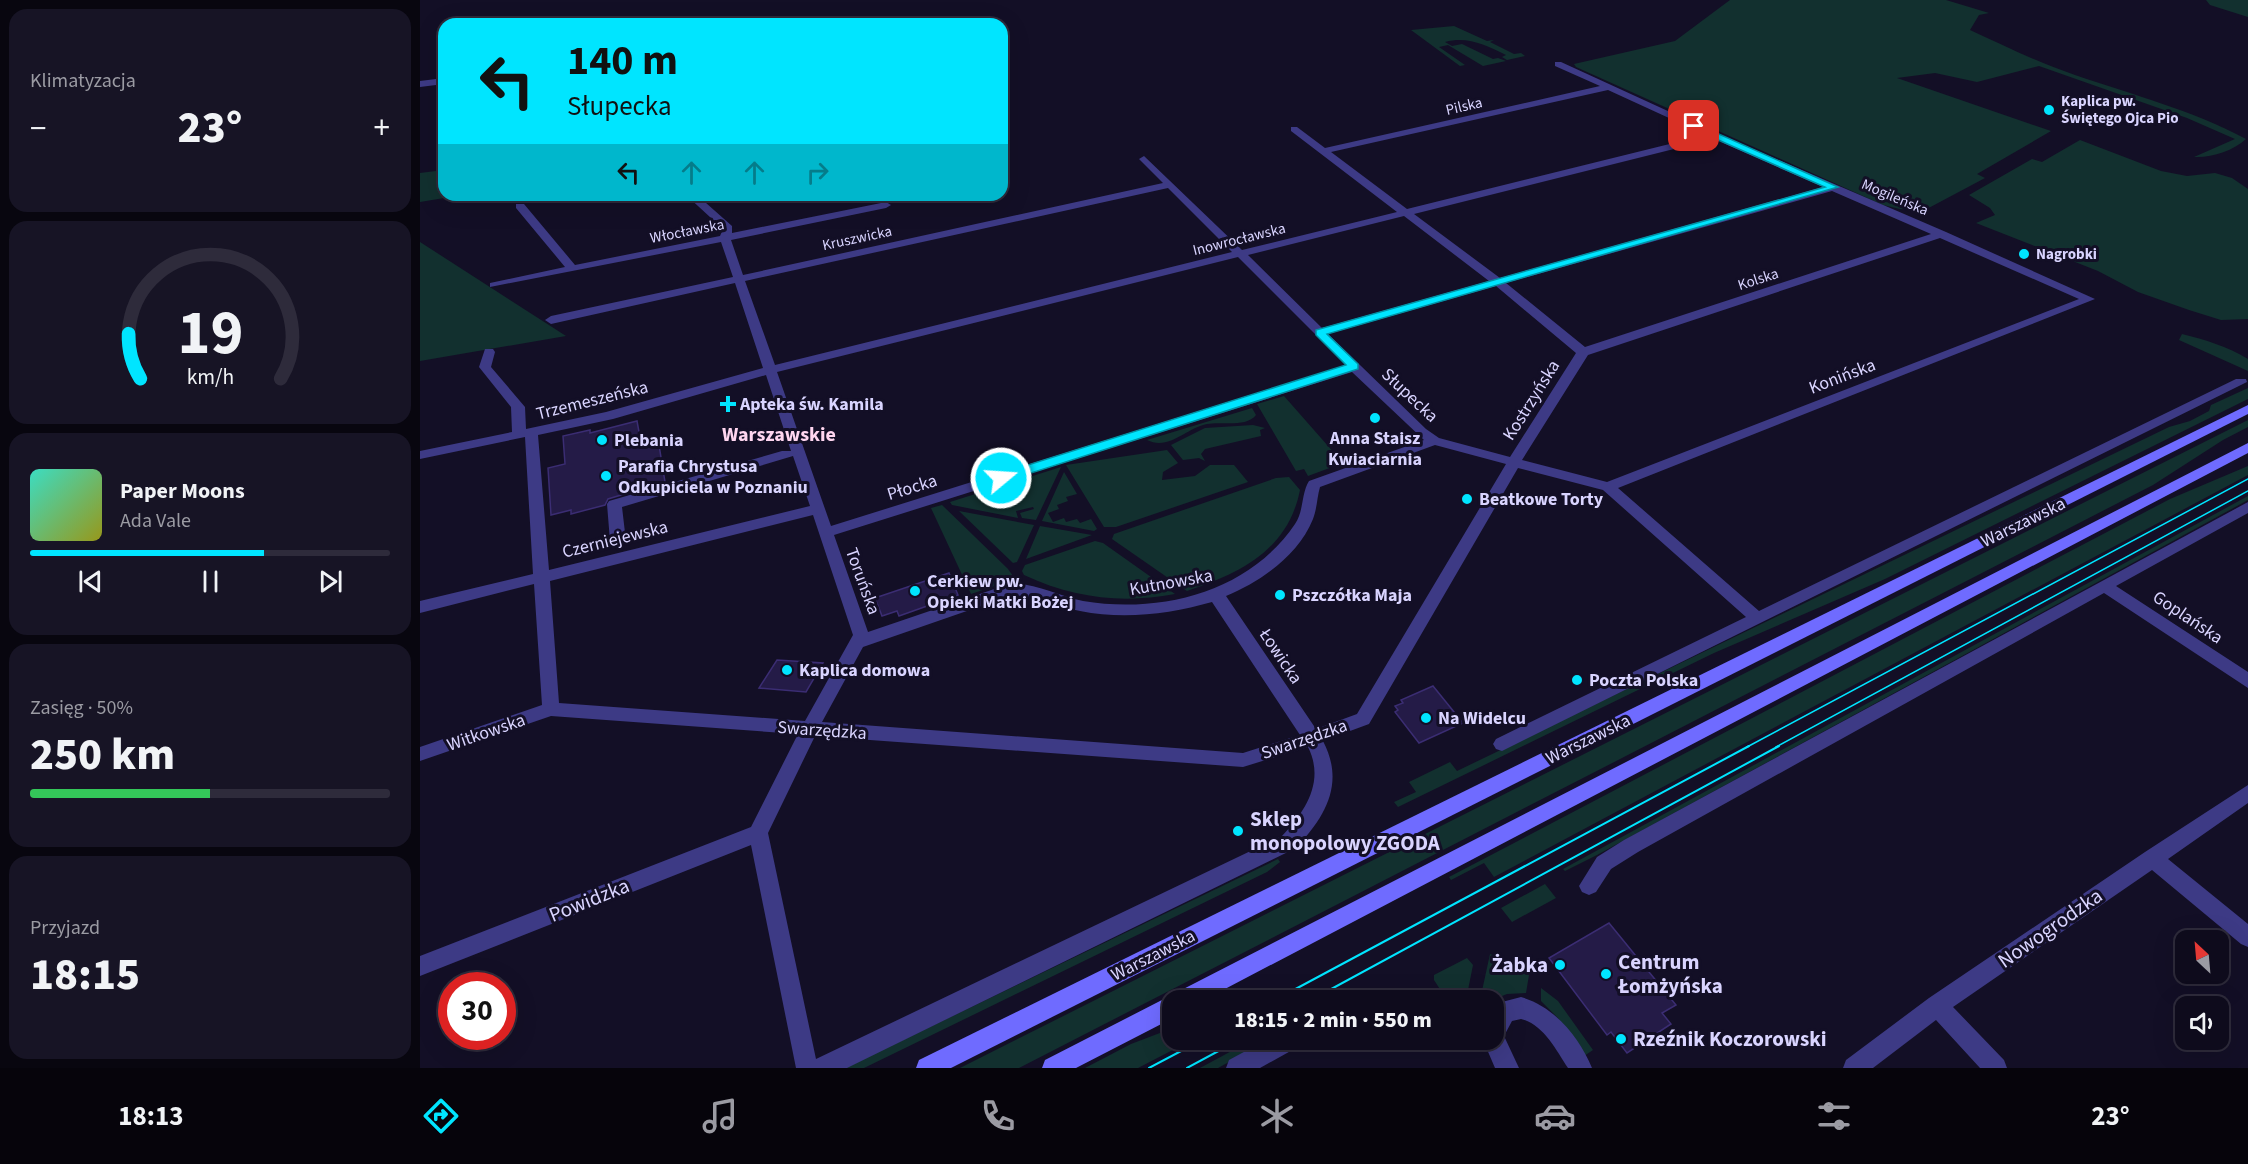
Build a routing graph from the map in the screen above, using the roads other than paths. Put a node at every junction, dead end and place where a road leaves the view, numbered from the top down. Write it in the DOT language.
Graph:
graph roads {
  1 [pos="1558,64"];
  2 [pos="438,82"];
  3 [pos="420,84"];
  4 [pos="1609,87"];
  5 [pos="1294,129"];
  6 [pos="1715,135"];
  7 [pos="1324,151"];
  8 [pos="1144,159"];
  9 [pos="1169,185"];
  10 [pos="1834,187"];
  11 [pos="698,201"];
  12 [pos="880,201"];
  13 [pos="520,206"];
  14 [pos="1404,213"];
  15 [pos="1942,234"];
  16 [pos="725,238"];
  17 [pos="1240,254"];
  18 [pos="572,269"];
  19 [pos="740,278"];
  20 [pos="1498,282"];
  21 [pos="494,285"];
  22 [pos="2089,299"];
  23 [pos="551,320"];
  24 [pos="1320,332"];
  25 [pos="489,352"];
  26 [pos="1582,352"];
  27 [pos="1354,366"];
  28 [pos="770,370"];
  29 [pos="2241,382"];
  30 [pos="2248,409"];
  31 [pos="525,434"];
  32 [pos="1434,441"];
  33 [pos="2248,447"];
  34 [pos="787,454"];
  35 [pos="420,455"];
  36 [pos="1514,462"];
  37 [pos="1608,487"];
  38 [pos="2248,507"];
  39 [pos="819,509"];
  40 [pos="825,533"];
  41 [pos="618,541"];
  42 [pos="542,577"];
  43 [pos="2106,586"];
  44 [pos="1217,596"];
  45 [pos="420,607"];
  46 [pos="1758,619"];
  47 [pos="860,642"];
  48 [pos="2248,681"];
  49 [pos="551,709"];
  50 [pos="1363,719"];
  51 [pos="809,730"];
  52 [pos="1312,738"];
  53 [pos="1502,744"];
  54 [pos="420,754"];
  55 [pos="2248,793"];
  56 [pos="758,833"];
  57 [pos="2152,858"];
  58 [pos="1589,885"];
  59 [pos="2248,937"];
  60 [pos="420,966"];
  61 [pos="1203,990"];
  62 [pos="1936,1006"];
  63 [pos="1162,1012"];
  64 [pos="1504,1015"];
  65 [pos="1270,1050"];
  66 [pos="1497,1050"];
  67 [pos="807,1068"];
  68 [pos="822,1068"];
  69 [pos="927,1068"];
  70 [pos="1053,1068"];
  71 [pos="1237,1068"];
  72 [pos="1508,1068"];
  73 [pos="1581,1068"];
  74 [pos="1854,1068"];
  75 [pos="1996,1068"];
  1 -- 4 [label="street, Mogileńska"];
  2 -- 3 [label="street"];
  4 -- 6 [label="street, Mogileńska"];
  4 -- 7 [label="street, Pilska"];
  5 -- 7 [label="street, Kostrzyńska"];
  6 -- 10 [label="street, Mogileńska"];
  6 -- 14 [label="street, Inowrocławska"];
  7 -- 14 [label="street, Kostrzyńska"];
  8 -- 9 [label="street, Słupecka"];
  9 -- 17 [label="street, Słupecka"];
  9 -- 19 [label="street, Kruszwicka"];
  10 -- 15 [label="street, Mogileńska"];
  10 -- 20 [label="street"];
  11 -- 16 [label="street, Toruńska"];
  12 -- 16 [label="street, Włocławska"];
  13 -- 18 [label="street"];
  14 -- 17 [label="street, Inowrocławska"];
  14 -- 20 [label="street, Kostrzyńska"];
  15 -- 22 [label="street, Mogileńska"];
  15 -- 26 [label="street, Kolska"];
  16 -- 18 [label="street, Włocławska"];
  16 -- 19 [label="street, Toruńska"];
  17 -- 24 [label="street, Słupecka"];
  17 -- 28 [label="street, Inowrocławska"];
  18 -- 21 [label="street, Włocławska"];
  19 -- 23 [label="street, Kruszwicka"];
  19 -- 28 [label="street, Toruńska"];
  20 -- 24 [label="street"];
  20 -- 26 [label="street, Kostrzyńska"];
  22 -- 37 [label="street, Konińska"];
  24 -- 27 [label="street, Słupecka"];
  25 -- 31 [label="street"];
  26 -- 36 [label="street, Kostrzyńska"];
  27 -- 32 [label="street, Słupecka"];
  27 -- 40 [label="street, Płocka"];
  28 -- 31 [label="street, Trzemeszeńska"];
  28 -- 39 [label="street, Toruńska"];
  29 -- 46 [label="street, Warszawska"];
  30 -- 69 [label="main road, Warszawska"];
  31 -- 35 [label="street, Trzemeszeńska"];
  31 -- 42 [label="street"];
  32 -- 36 [label="street, Słupecka"];
  32 -- 44 [label="street, Kutnowska"];
  33 -- 61 [label="main road, Warszawska"];
  34 -- 41 [label="street"];
  36 -- 37 [label="street, Słupecka"];
  36 -- 50 [label="street, Kostrzyńska"];
  37 -- 46 [label="street, Słupecka"];
  38 -- 43 [label="street"];
  39 -- 40 [label="street, Toruńska"];
  39 -- 42 [label="street, Czerniejewska"];
  40 -- 47 [label="street, Toruńska"];
  42 -- 45 [label="street, Czerniejewska"];
  42 -- 49 [label="street"];
  43 -- 48 [label="street, Goplańska"];
  43 -- 58 [label="street"];
  44 -- 47 [label="street, Kutnowska"];
  44 -- 52 [label="street, Łowicka"];
  46 -- 53 [label="street, Warszawska"];
  47 -- 51 [label="street, Toruńska"];
  49 -- 51 [label="street, Swarzędzka"];
  49 -- 54 [label="street, Witkowska"];
  50 -- 52 [label="street, Swarzędzka"];
  51 -- 52 [label="street, Swarzędzka"];
  51 -- 56 [label="street, Toruńska"];
  52 -- 68 [label="street"];
  55 -- 57 [label="street, Nowogrodzka"];
  56 -- 60 [label="street, Powidzka"];
  56 -- 67 [label="street"];
  57 -- 59 [label="street"];
  57 -- 62 [label="street, Nowogrodzka"];
  62 -- 74 [label="street, Nowogrodzka"];
  62 -- 75 [label="street"];
  63 -- 70 [label="main road"];
  64 -- 73 [label="street"];
  65 -- 71 [label="street"];
  66 -- 72 [label="street"];
}
